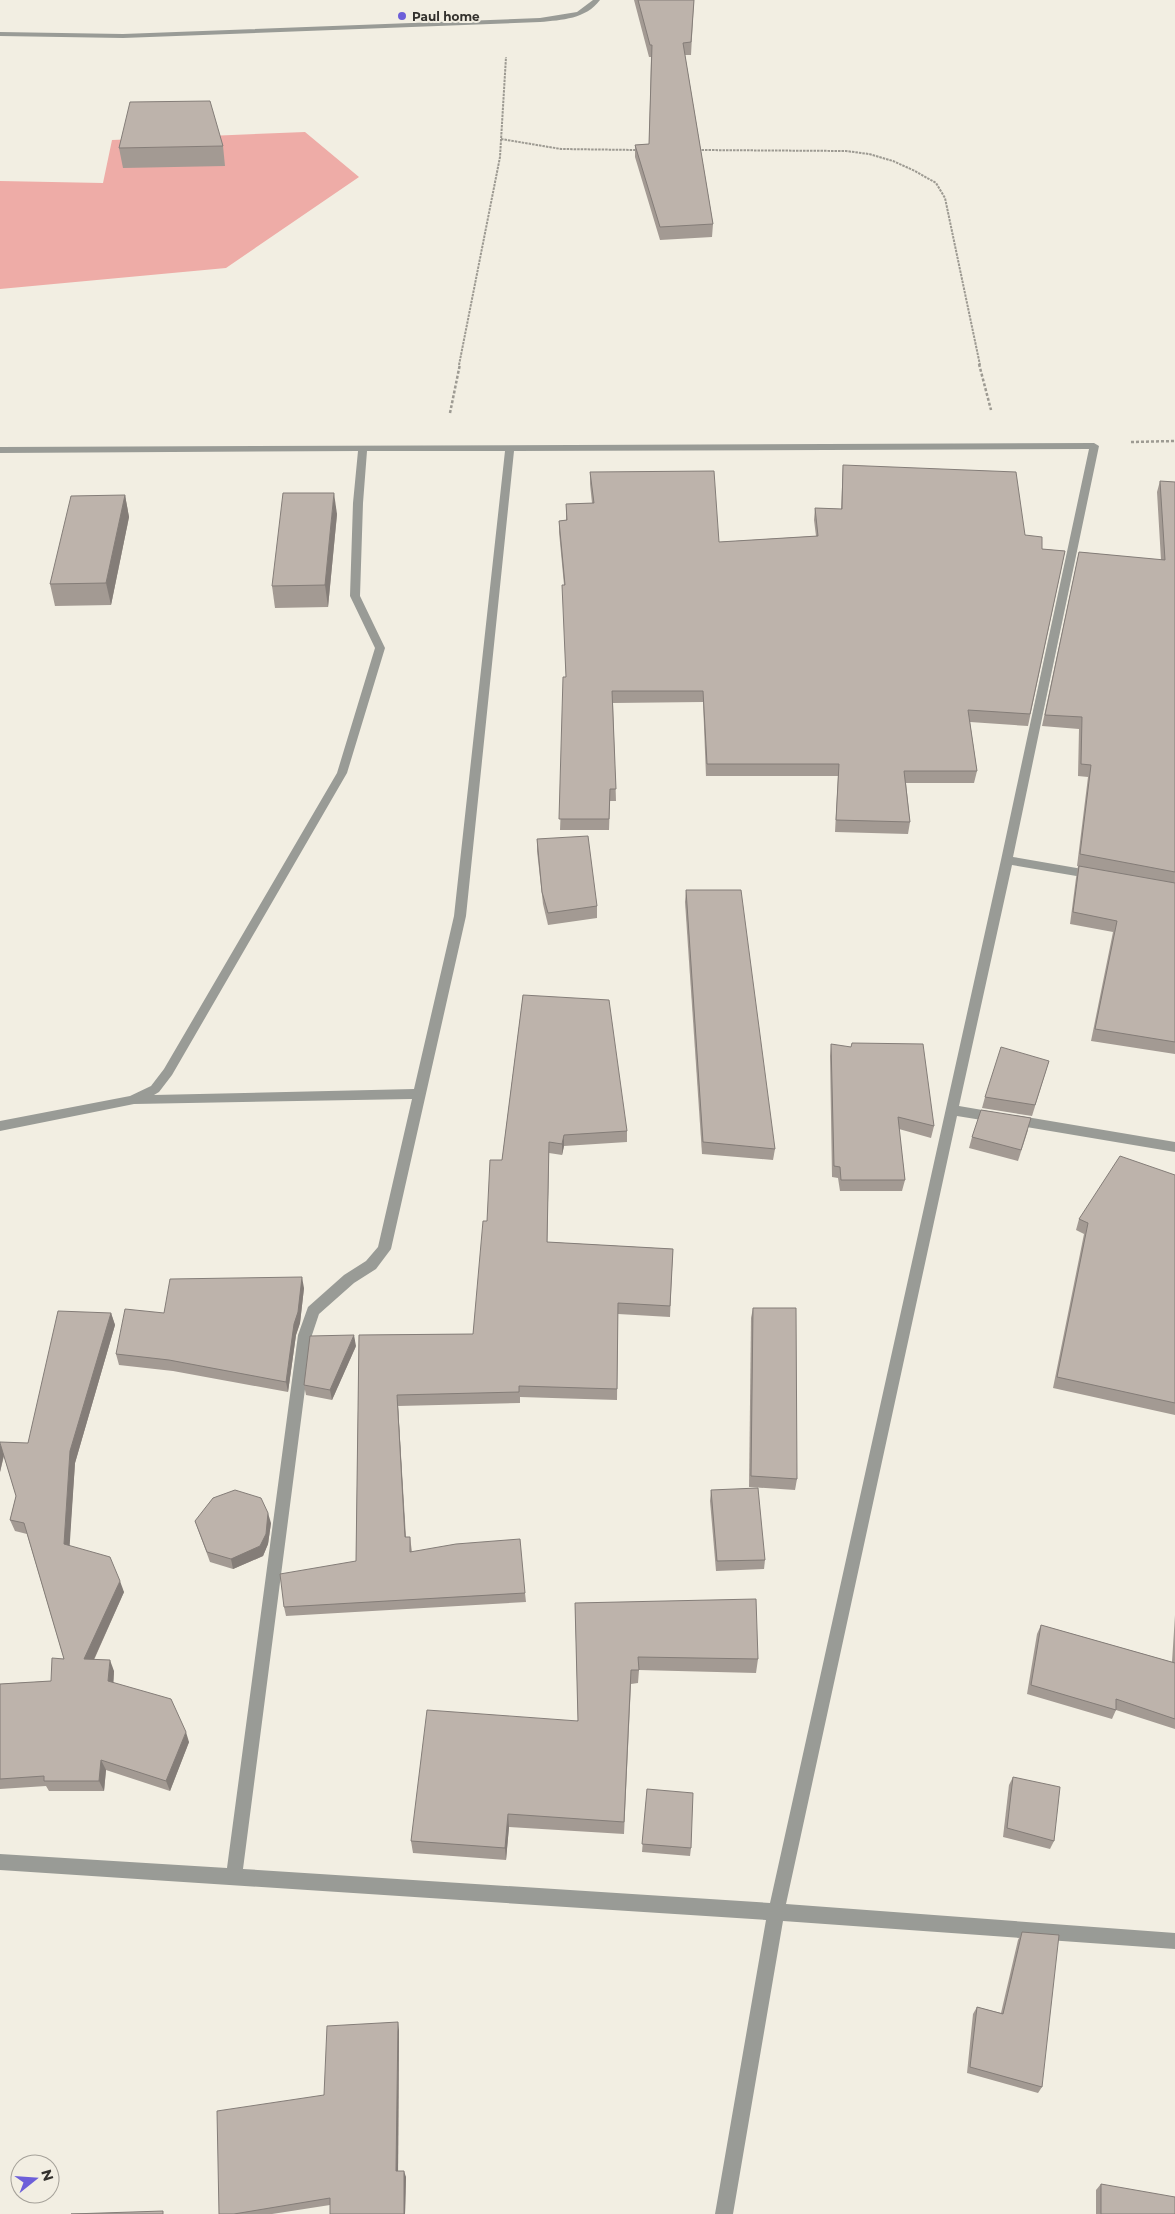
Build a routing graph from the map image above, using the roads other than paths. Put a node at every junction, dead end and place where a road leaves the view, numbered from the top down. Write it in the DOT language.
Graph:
graph roads {
  1 [pos="598,0"];
  2 [pos="0,34"];
  3 [pos="510,448"];
  4 [pos="363,449"];
  5 [pos="0,450"];
  6 [pos="1007,860"];
  7 [pos="1110,878"];
  8 [pos="419,1094"];
  9 [pos="133,1100"];
  10 [pos="952,1110"];
  11 [pos="0,1126"];
  12 [pos="1175,1147"];
  13 [pos="0,1862"];
  14 [pos="234,1877"];
  15 [pos="776,1912"];
  16 [pos="1175,1941"];
  17 [pos="724,2214"];
  1 -- 2 [label="street"];
  3 -- 4 [label="street"];
  3 -- 6 [label="street"];
  3 -- 8 [label="street"];
  4 -- 5 [label="street"];
  4 -- 9 [label="street"];
  6 -- 7 [label="street"];
  6 -- 10 [label="street"];
  8 -- 9 [label="street"];
  8 -- 14 [label="street"];
  9 -- 11 [label="street"];
  10 -- 12 [label="street"];
  10 -- 15 [label="street"];
  13 -- 14 [label="street"];
  14 -- 15 [label="street"];
  15 -- 16 [label="street"];
  15 -- 17 [label="street"];
}
